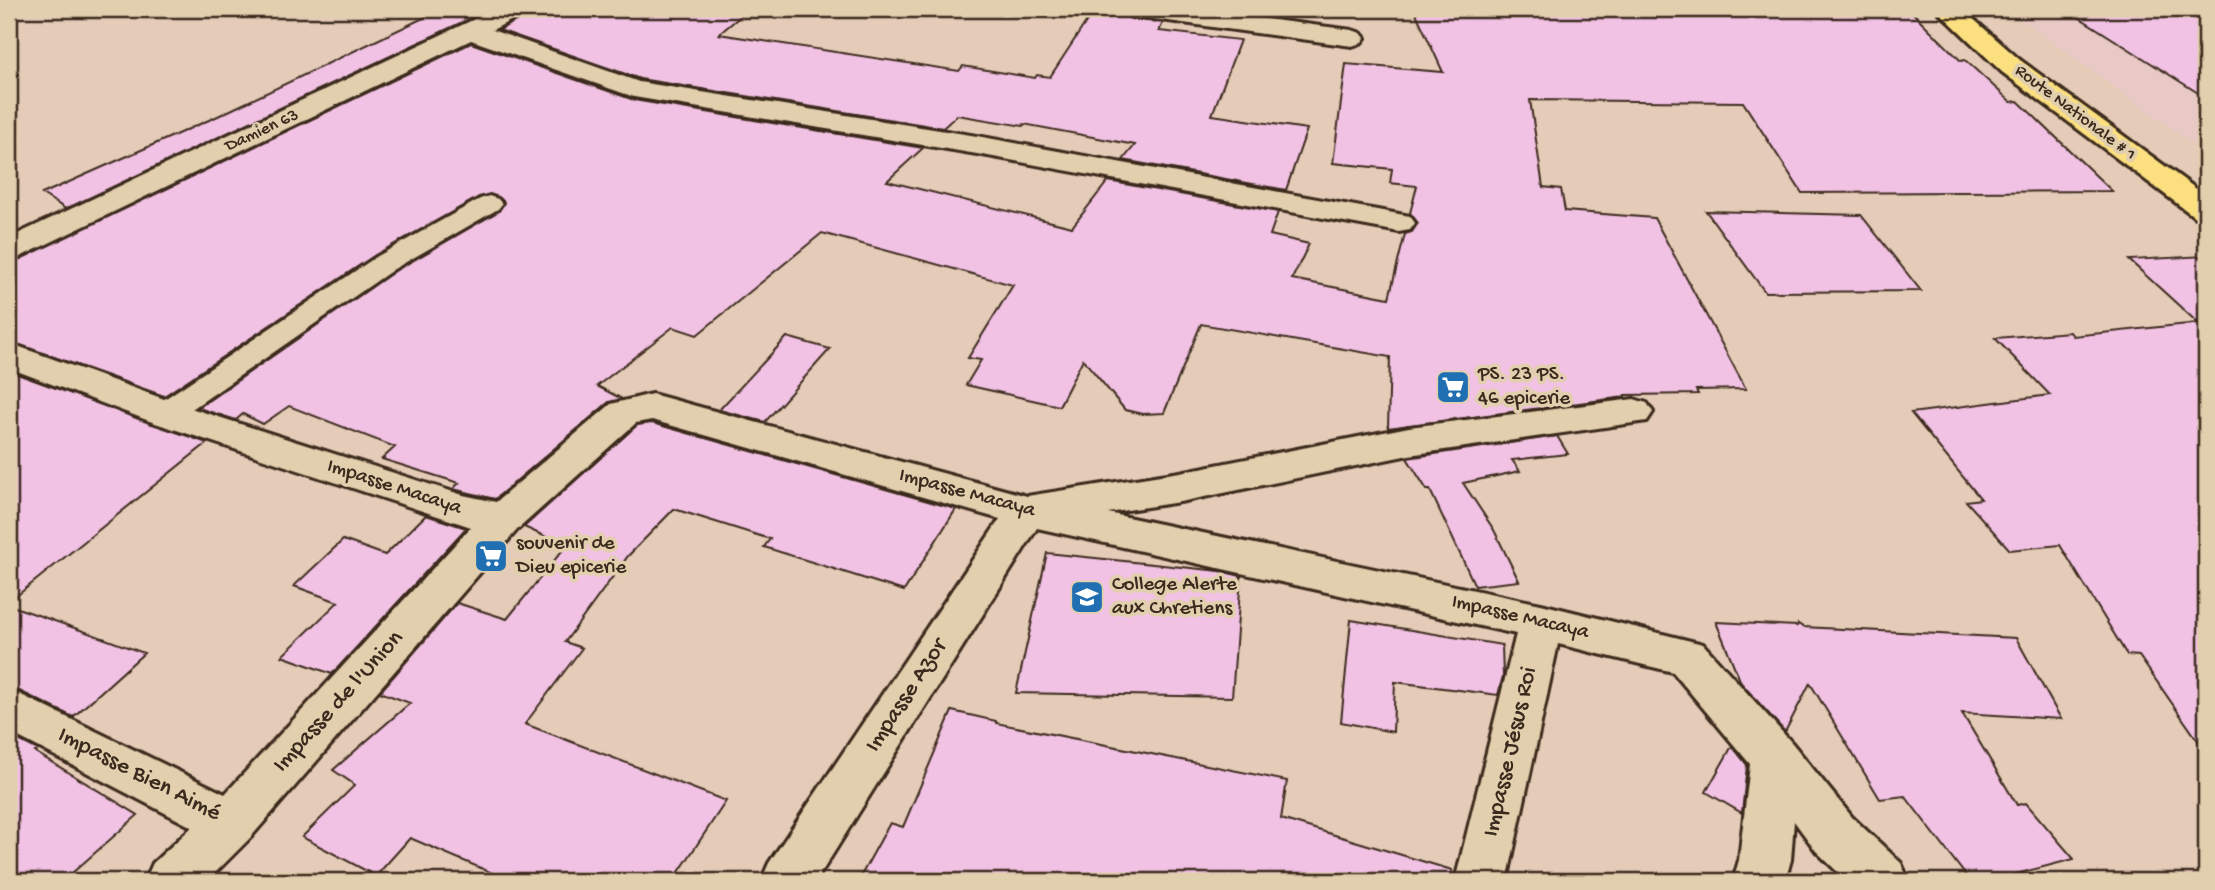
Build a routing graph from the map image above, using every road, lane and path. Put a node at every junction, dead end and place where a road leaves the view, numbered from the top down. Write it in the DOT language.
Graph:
graph roads {
  1 [pos="515,9"];
  2 [pos="1132,9"];
  3 [pos="1948,9"];
  4 [pos="471,31"];
  5 [pos="1352,38"];
  6 [pos="489,204"];
  7 [pos="2206,210"];
  8 [pos="1399,223"];
  9 [pos="9,250"];
  10 [pos="9,355"];
  11 [pos="1634,412"];
  12 [pos="164,413"];
  13 [pos="1027,511"];
  14 [pos="503,519"];
  15 [pos="1541,622"];
  16 [pos="9,709"];
  17 [pos="1775,758"];
  18 [pos="232,822"];
  19 [pos="171,881"];
  20 [pos="788,881"];
  21 [pos="1481,881"];
  22 [pos="1759,881"];
  23 [pos="1884,881"];
  1 -- 4 [label="street, Damien 63"];
  2 -- 5 [label="street"];
  3 -- 7 [label="main road, Route Nationale # 1"];
  4 -- 8 [label="street"];
  4 -- 9 [label="street, Damien 63"];
  6 -- 12 [label="lane"];
  10 -- 12 [label="street, Impasse Macaya"];
  11 -- 13 [label="street"];
  12 -- 14 [label="street, Impasse Macaya"];
  13 -- 14 [label="street, Impasse Macaya"];
  13 -- 15 [label="street, Impasse Macaya"];
  13 -- 20 [label="street, Impasse Azor"];
  14 -- 18 [label="street, Impasse de l'Union"];
  15 -- 17 [label="street, Impasse Macaya"];
  15 -- 21 [label="street, Impasse Jésus Roi"];
  16 -- 18 [label="street, Impasse Bien Aimé"];
  17 -- 22 [label="street"];
  17 -- 23 [label="street, Impasse Macaya"];
  18 -- 19 [label="street, Impasse de l'Union"];
}
